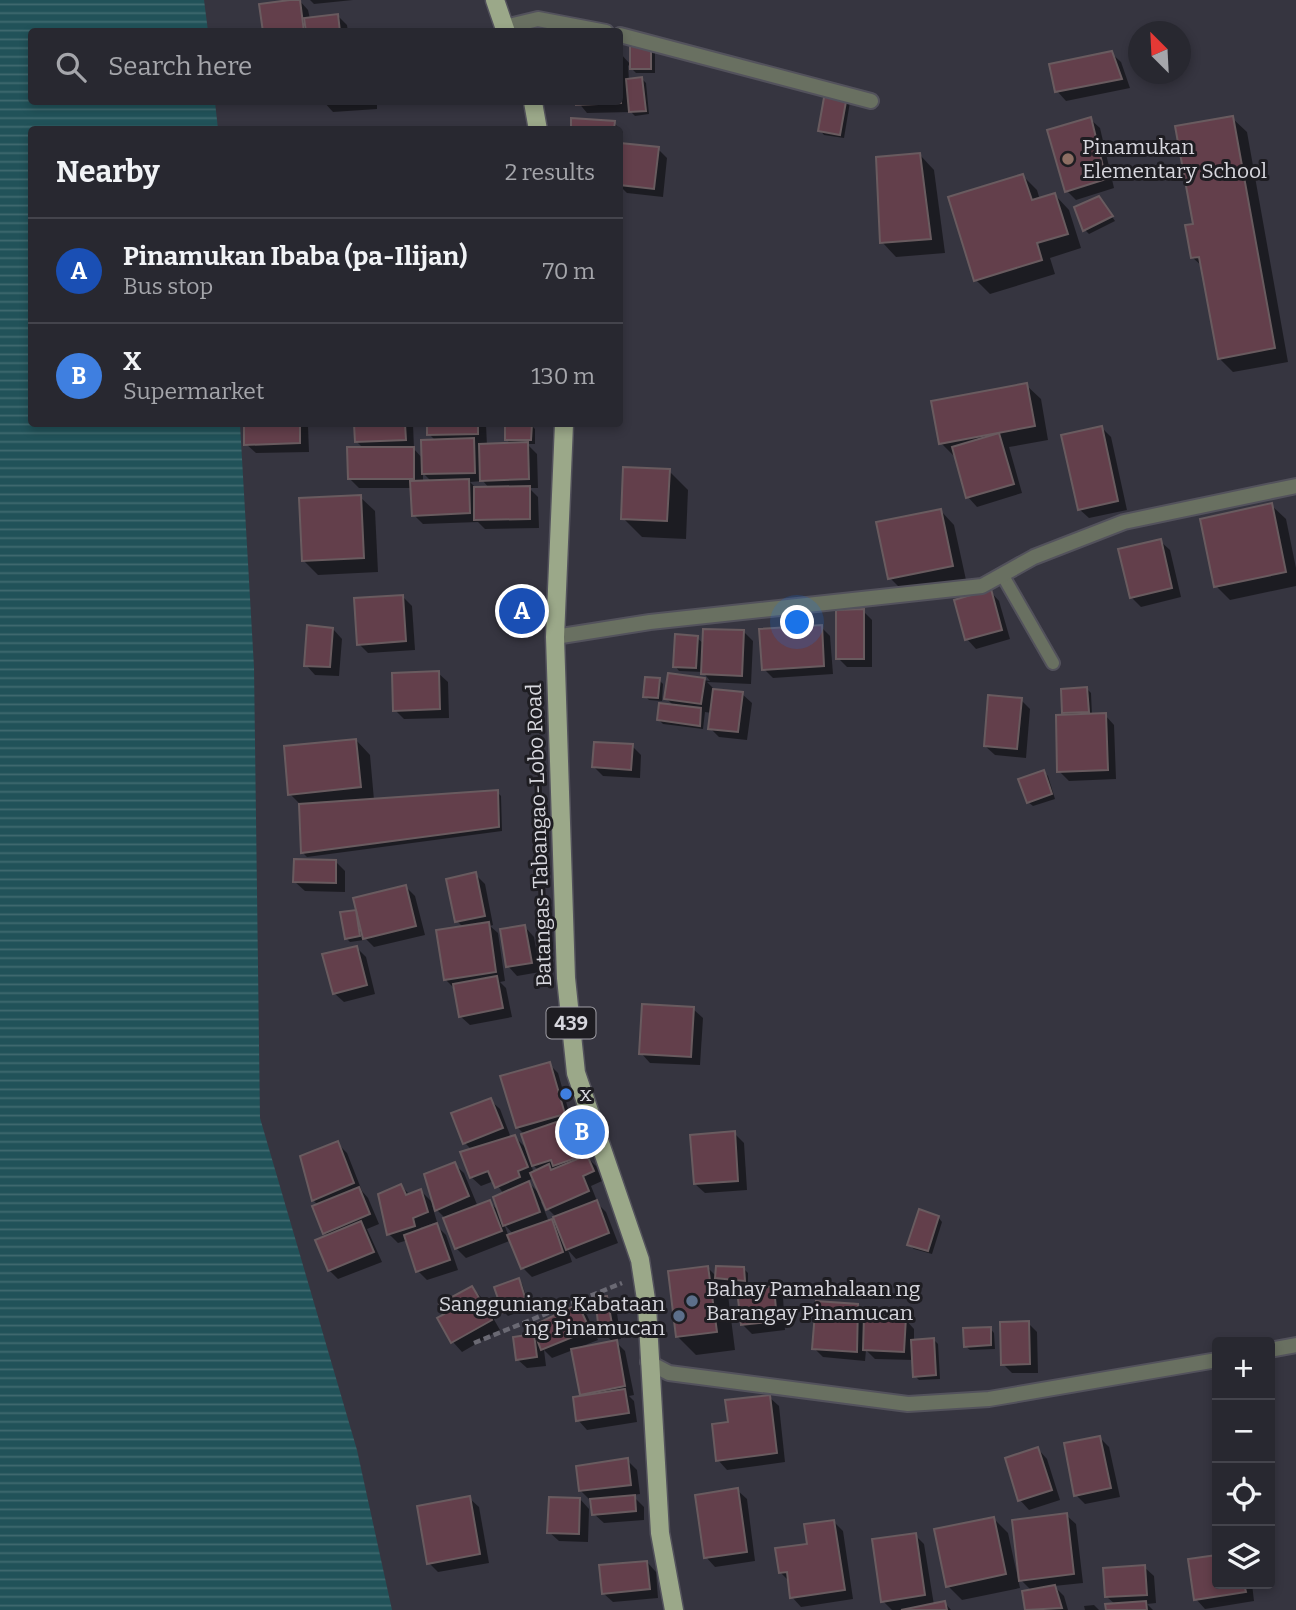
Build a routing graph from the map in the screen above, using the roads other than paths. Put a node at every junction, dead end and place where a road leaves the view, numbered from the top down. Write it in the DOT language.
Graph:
graph roads {
  1 [pos="495,0"];
  2 [pos="505,28"];
  3 [pos="508,28"];
  4 [pos="586,28"];
  5 [pos="623,36"];
  6 [pos="871,101"];
  7 [pos="534,105"];
  8 [pos="537,126"];
  9 [pos="564,427"];
  10 [pos="1296,486"];
  11 [pos="1003,576"];
  12 [pos="555,637"];
  13 [pos="1053,663"];
  14 [pos="1296,1345"];
  15 [pos="1275,1349"];
  16 [pos="1212,1361"];
  17 [pos="648,1362"];
  18 [pos="674,1610"];
  1 -- 2 [label="main road"];
  3 -- 4 [label="street"];
  5 -- 6 [label="street"];
  7 -- 8 [label="main road"];
  9 -- 12 [label="main road, Batangas-Tabangao-Lobo Road / 439"];
  10 -- 11 [label="street"];
  11 -- 12 [label="street"];
  11 -- 13 [label="lane"];
  12 -- 17 [label="main road, Batangas-Tabangao-Lobo Road / 439"];
  14 -- 15 [label="street"];
  16 -- 17 [label="street"];
  17 -- 18 [label="main road, Batangas-Tabangao-Lobo Road / 439"];
}
